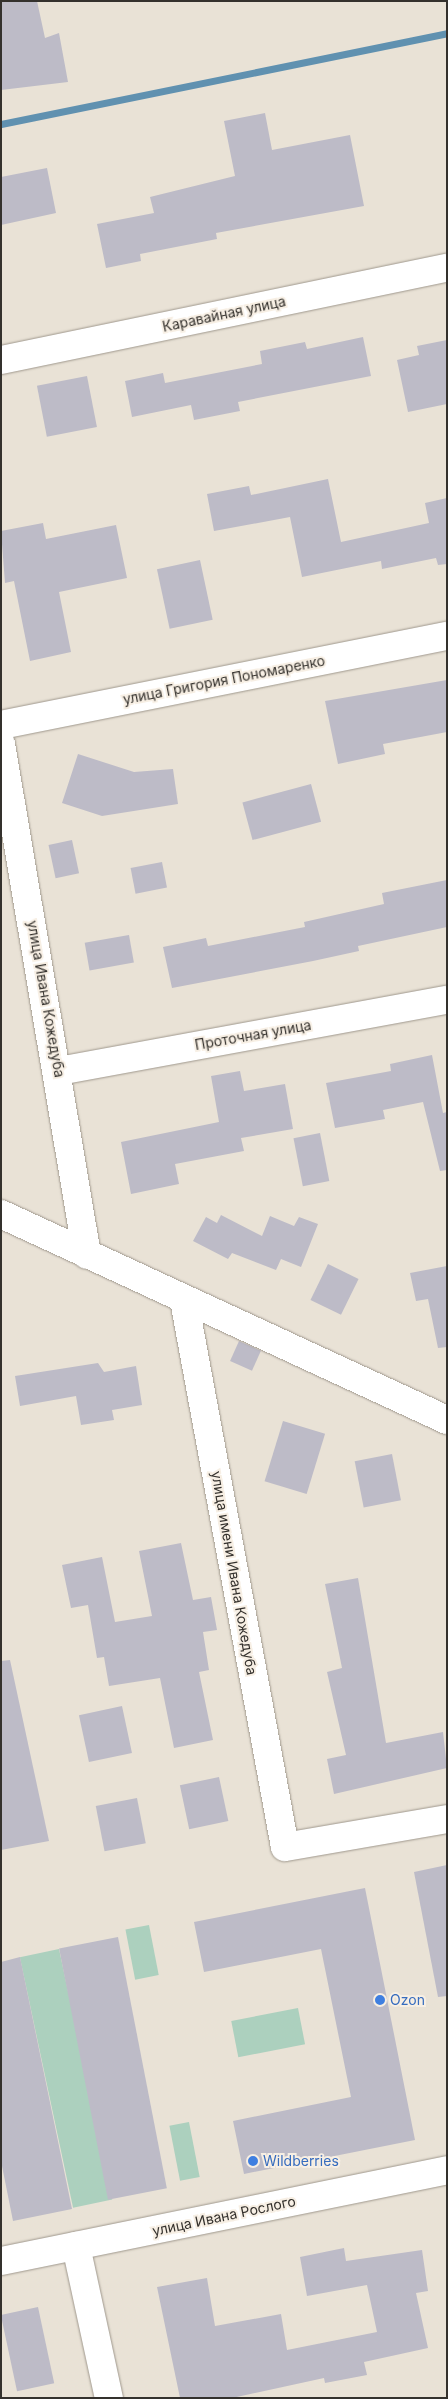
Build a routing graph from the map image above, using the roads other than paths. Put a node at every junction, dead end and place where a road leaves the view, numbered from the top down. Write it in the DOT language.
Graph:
graph roads {
  1 [pos="447,268"];
  2 [pos="1,360"];
  3 [pos="447,636"];
  4 [pos="1,725"];
  5 [pos="1,744"];
  6 [pos="447,1000"];
  7 [pos="59,1071"];
  8 [pos="1,1214"];
  9 [pos="88,1255"];
  10 [pos="184,1300"];
  11 [pos="447,1420"];
  12 [pos="447,1819"];
  13 [pos="446,2175"];
  14 [pos="76,2246"];
  15 [pos="1,2261"];
  16 [pos="108,2398"];
  1 -- 2 [label="street, Каравайная улица"];
  3 -- 4 [label="street, улица Григория Пономаренко"];
  5 -- 7 [label="street, улица Ивана Кожедуба"];
  6 -- 7 [label="street, Проточная улица"];
  7 -- 9 [label="street, улица Ивана Кожедуба"];
  8 -- 9 [label="street"];
  9 -- 10 [label="street"];
  10 -- 11 [label="street"];
  10 -- 12 [label="street, улица имени Ивана Кожедуба"];
  13 -- 14 [label="street, улица Ивана Рослого"];
  14 -- 15 [label="street, улица Ивана Рослого"];
  14 -- 16 [label="street"];
}
